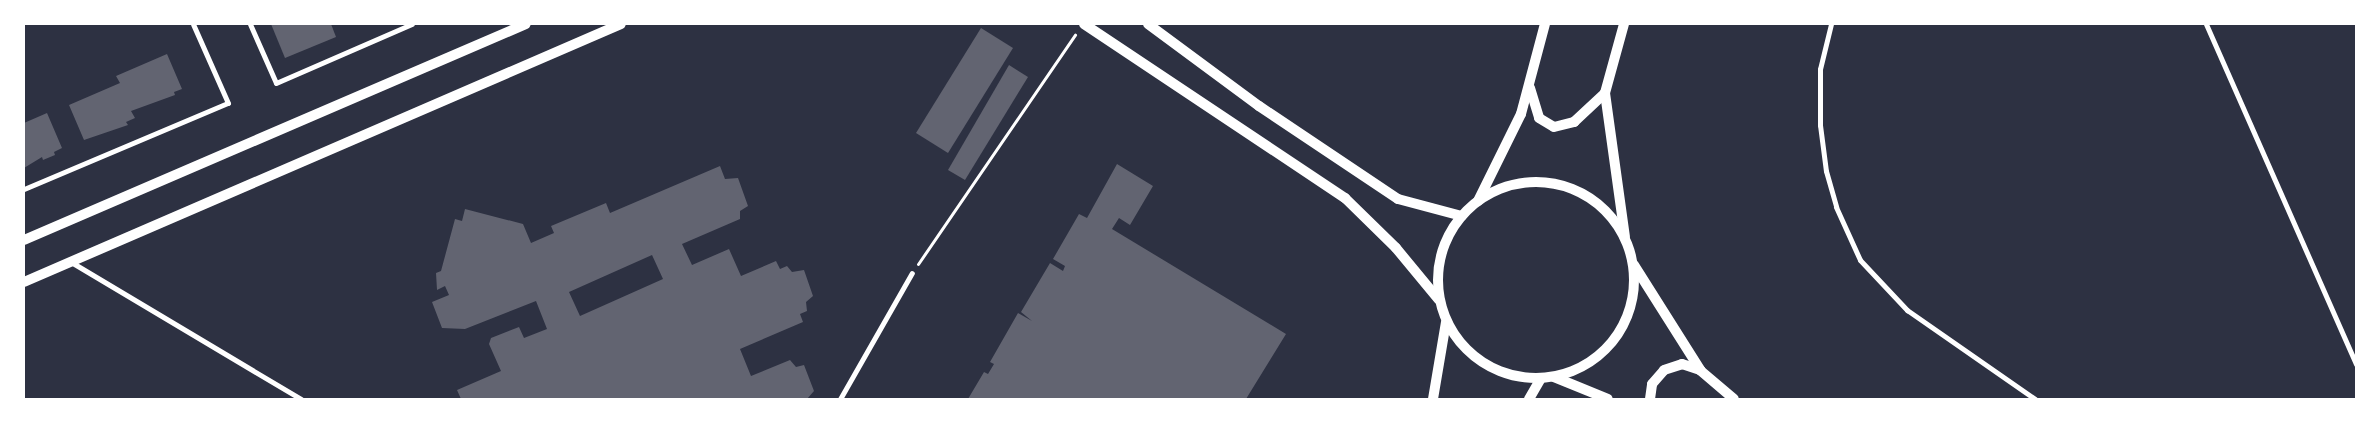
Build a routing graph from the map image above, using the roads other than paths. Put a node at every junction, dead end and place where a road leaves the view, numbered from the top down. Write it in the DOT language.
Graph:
graph roads {
  1 [pos="193,24"];
  2 [pos="250,24"];
  3 [pos="412,24"];
  4 [pos="526,24"];
  5 [pos="621,24"];
  6 [pos="1148,24"];
  7 [pos="1545,24"];
  8 [pos="1624,24"];
  9 [pos="1831,24"];
  10 [pos="2206,24"];
  11 [pos="1081,28"];
  12 [pos="1529,85"];
  13 [pos="1605,93"];
  14 [pos="24,190"];
  15 [pos="1478,201"];
  16 [pos="1462,216"];
  17 [pos="24,240"];
  18 [pos="1626,240"];
  19 [pos="71,262"];
  20 [pos="1633,264"];
  21 [pos="912,273"];
  22 [pos="24,282"];
  23 [pos="1439,300"];
  24 [pos="1446,322"];
  25 [pos="2356,364"];
  26 [pos="1701,371"];
  27 [pos="1554,377"];
  28 [pos="1541,378"];
  29 [pos="301,399"];
  30 [pos="840,399"];
  31 [pos="1433,399"];
  32 [pos="1529,399"];
  33 [pos="1608,399"];
  34 [pos="1650,399"];
  35 [pos="1734,399"];
  36 [pos="2035,399"];
  1 -- 14 [label="street"];
  2 -- 3 [label="street"];
  4 -- 17 [label="main road"];
  5 -- 19 [label="main road"];
  6 -- 16 [label="main road"];
  7 -- 12 [label="main road"];
  8 -- 13 [label="main road"];
  9 -- 36 [label="street"];
  10 -- 25 [label="street"];
  11 -- 23 [label="main road"];
  12 -- 13 [label="main road"];
  12 -- 15 [label="main road"];
  13 -- 18 [label="main road"];
  15 -- 16 [label="main road"];
  15 -- 18 [label="main road"];
  16 -- 23 [label="main road"];
  18 -- 20 [label="main road"];
  19 -- 22 [label="main road"];
  19 -- 29 [label="street"];
  20 -- 26 [label="main road"];
  20 -- 27 [label="main road"];
  21 -- 30 [label="street"];
  23 -- 24 [label="main road"];
  24 -- 28 [label="main road"];
  24 -- 31 [label="main road"];
  26 -- 34 [label="main road"];
  26 -- 35 [label="main road"];
  27 -- 28 [label="main road"];
  27 -- 33 [label="main road"];
  28 -- 32 [label="main road"];
}
